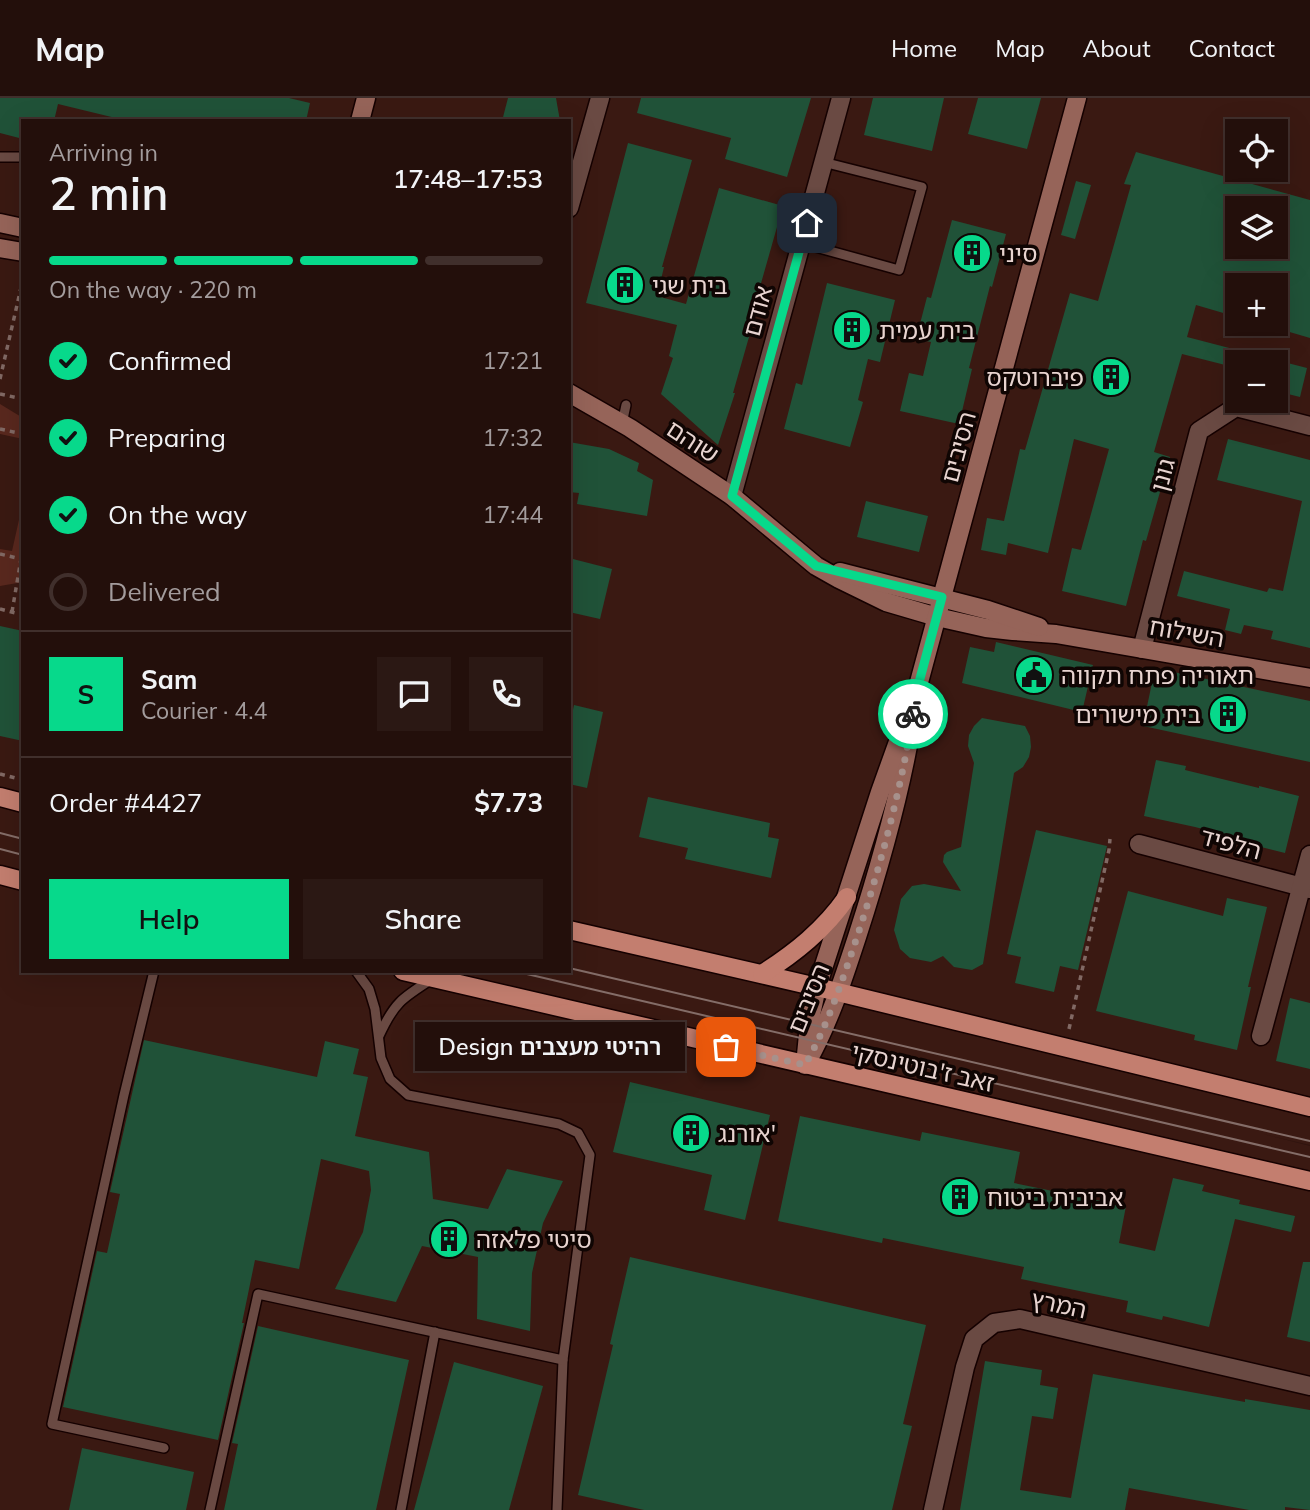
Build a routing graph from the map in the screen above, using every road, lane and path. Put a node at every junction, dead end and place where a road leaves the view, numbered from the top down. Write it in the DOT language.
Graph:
graph roads {
  1 [pos="366,98"];
  2 [pos="600,98"];
  3 [pos="841,98"];
  4 [pos="1077,98"];
  5 [pos="361,119"];
  6 [pos="0,157"];
  7 [pos="21,157"];
  8 [pos="823,162"];
  9 [pos="571,201"];
  10 [pos="0,223"];
  11 [pos="21,228"];
  12 [pos="801,243"];
  13 [pos="0,248"];
  14 [pos="21,252"];
  15 [pos="21,288"];
  16 [pos="0,379"];
  17 [pos="0,394"];
  18 [pos="571,394"];
  19 [pos="21,399"];
  20 [pos="626,405"];
  21 [pos="622,424"];
  22 [pos="1310,426"];
  23 [pos="0,429"];
  24 [pos="21,434"];
  25 [pos="732,496"];
  26 [pos="0,554"];
  27 [pos="21,559"];
  28 [pos="816,566"];
  29 [pos="942,597"];
  30 [pos="0,609"];
  31 [pos="12,612"];
  32 [pos="21,614"];
  33 [pos="937,617"];
  34 [pos="1056,634"];
  35 [pos="1142,649"];
  36 [pos="1310,678"];
  37 [pos="918,686"];
  38 [pos="0,774"];
  39 [pos="21,779"];
  40 [pos="0,797"];
  41 [pos="21,802"];
  42 [pos="1110,839"];
  43 [pos="1139,844"];
  44 [pos="1310,855"];
  45 [pos="0,875"];
  46 [pos="21,880"];
  47 [pos="1306,888"];
  48 [pos="847,897"];
  49 [pos="571,930"];
  50 [pos="154,973"];
  51 [pos="357,973"];
  52 [pos="412,973"];
  53 [pos="761,974"];
  54 [pos="433,978"];
  55 [pos="817,988"];
  56 [pos="839,993"];
  57 [pos="1261,1036"];
  58 [pos="378,1038"];
  59 [pos="1065,1047"];
  60 [pos="805,1065"];
  61 [pos="1310,1107"];
  62 [pos="1310,1181"];
  63 [pos="435,1332"];
  64 [pos="563,1360"];
  65 [pos="1310,1386"];
  66 [pos="164,1448"];
  67 [pos="210,1510"];
  68 [pos="401,1510"];
  69 [pos="557,1510"];
  70 [pos="933,1510"];
  1 -- 5 [label="street"];
  2 -- 9 [label="street"];
  3 -- 8 [label="street, אודם"];
  4 -- 29 [label="street, הסיבים"];
  6 -- 7 [label="lane"];
  8 -- 12 [label="street, אודם"];
  8 -- 12 [label="lane"];
  10 -- 11 [label="street"];
  12 -- 25 [label="street, אודם"];
  13 -- 14 [label="street"];
  15 -- 16 [label="path"];
  17 -- 19 [label="path"];
  18 -- 21 [label="street, שוהם"];
  20 -- 21 [label="lane"];
  21 -- 25 [label="street, שוהם"];
  22 -- 35 [label="street, גונן"];
  23 -- 24 [label="path"];
  25 -- 28 [label="street, שוהם"];
  26 -- 27 [label="path"];
  27 -- 31 [label="path"];
  28 -- 29 [label="street, שוהם"];
  28 -- 33 [label="street, שוהם"];
  29 -- 33 [label="street, הסיבים"];
  29 -- 34 [label="street, השילוח"];
  30 -- 31 [label="path"];
  31 -- 32 [label="path"];
  33 -- 34 [label="street, השילוח"];
  33 -- 37 [label="street, הסיבים"];
  34 -- 35 [label="street, השילוח"];
  35 -- 36 [label="street, השילוח"];
  37 -- 48 [label="street, הסיבים"];
  37 -- 56 [label="street, הסיבים"];
  38 -- 39 [label="path"];
  40 -- 41 [label="main road"];
  42 -- 59 [label="path"];
  43 -- 47 [label="street, הלפיד"];
  44 -- 47 [label="street"];
  45 -- 46 [label="main road"];
  47 -- 57 [label="street"];
  48 -- 53 [label="main road"];
  48 -- 55 [label="street, הסיבים"];
  49 -- 53 [label="main road"];
  50 -- 66 [label="lane"];
  51 -- 58 [label="lane"];
  52 -- 54 [label="main road, זאב ז'בוטינסקי"];
  53 -- 55 [label="main road"];
  54 -- 58 [label="lane"];
  54 -- 60 [label="main road, זאב ז'בוטינסקי"];
  55 -- 56 [label="main road"];
  55 -- 60 [label="street, הסיבים"];
  56 -- 59 [label="main road"];
  56 -- 60 [label="street, הסיבים"];
  58 -- 64 [label="lane"];
  59 -- 61 [label="main road"];
  60 -- 62 [label="main road, זאב ז'בוטינסקי"];
  63 -- 64 [label="lane"];
  63 -- 67 [label="lane"];
  63 -- 68 [label="lane"];
  64 -- 69 [label="lane"];
  65 -- 70 [label="street, המרץ"];
}
